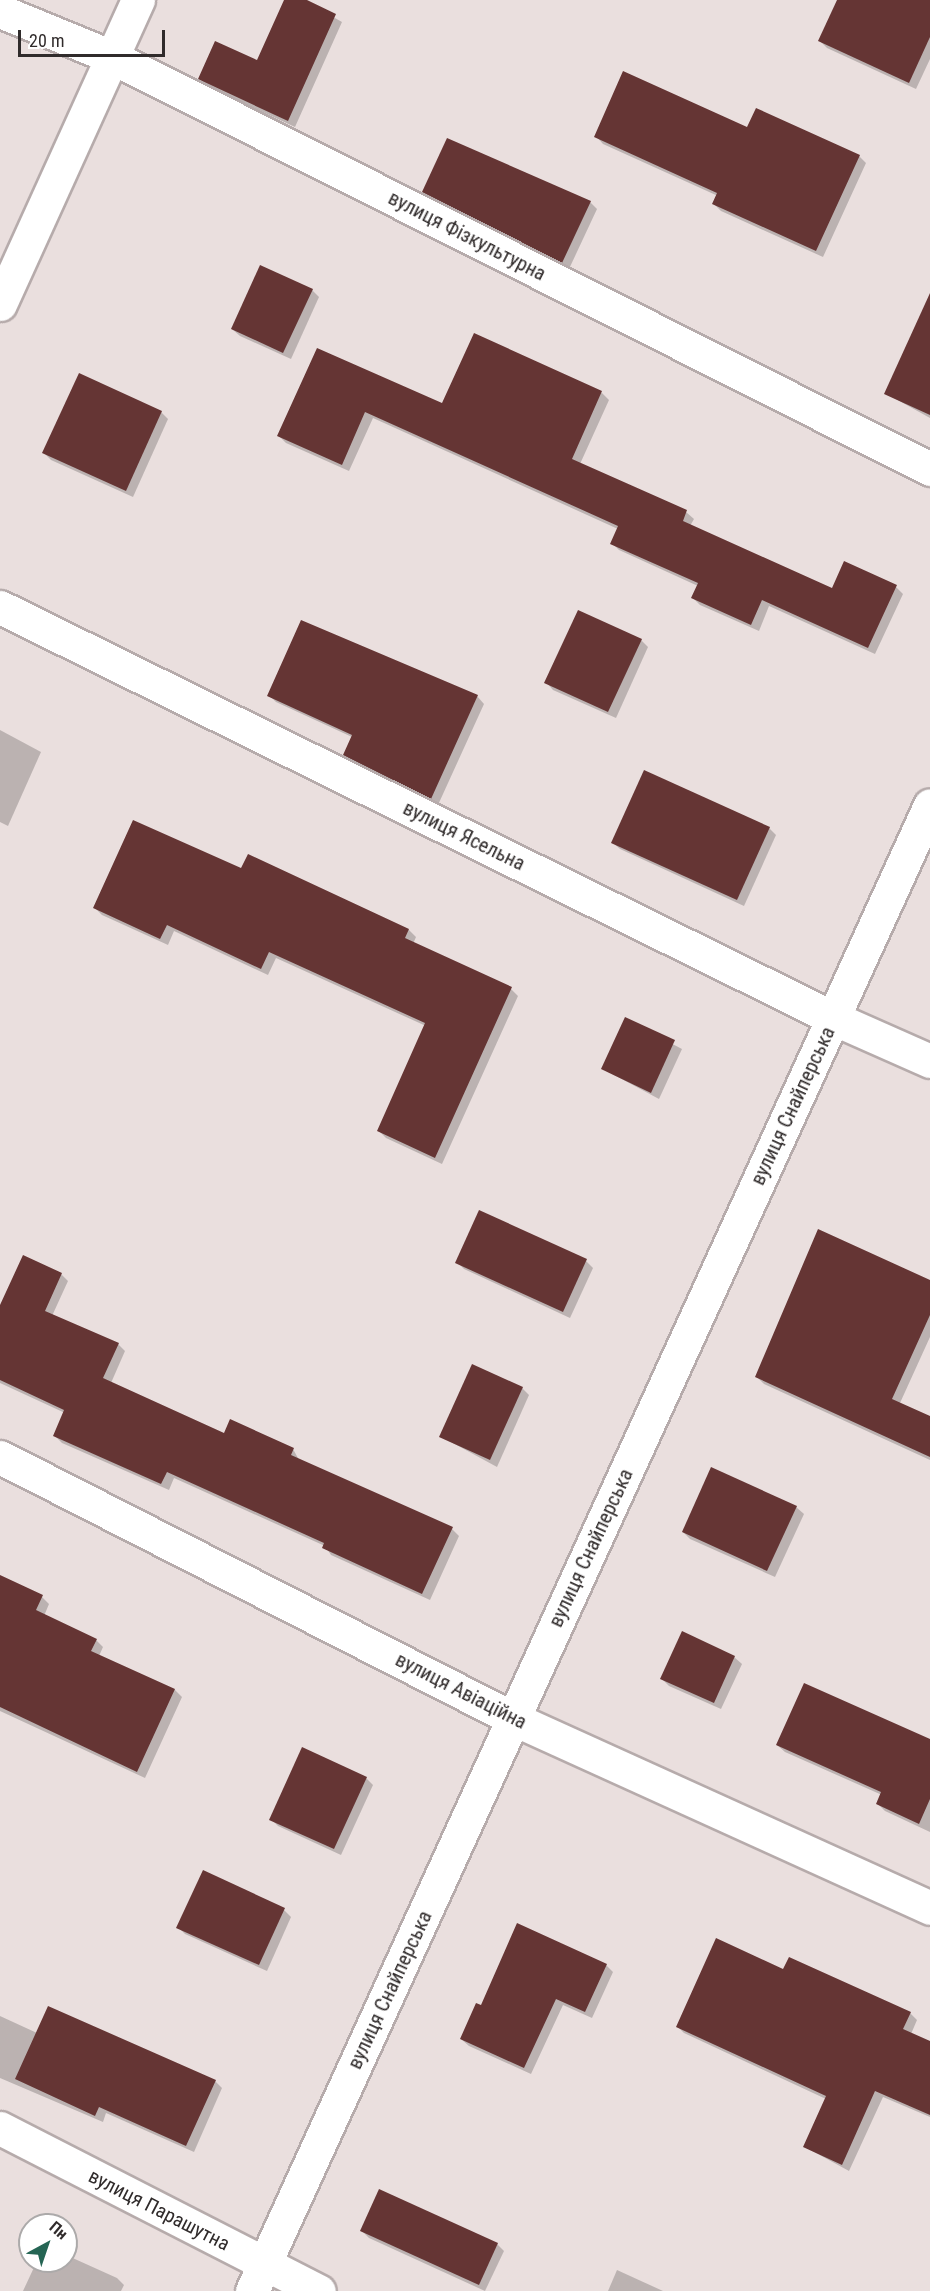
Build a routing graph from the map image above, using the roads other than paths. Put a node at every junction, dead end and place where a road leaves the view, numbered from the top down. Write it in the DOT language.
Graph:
graph roads {
  1 [pos="138,0"];
  2 [pos="0,11"];
  3 [pos="112,57"];
  4 [pos="0,304"];
  5 [pos="930,469"];
  6 [pos="0,607"];
  7 [pos="930,805"];
  8 [pos="833,1018"];
  9 [pos="930,1060"];
  10 [pos="0,1456"];
  11 [pos="514,1719"];
  12 [pos="930,1908"];
  13 [pos="0,2128"];
  14 [pos="259,2278"];
  15 [pos="319,2291"];
  1 -- 3 [label="street"];
  2 -- 3 [label="street, вулиця Фізкультурна"];
  3 -- 4 [label="street"];
  3 -- 5 [label="street, вулиця Фізкультурна"];
  6 -- 8 [label="street, вулиця Ясельна"];
  7 -- 8 [label="street, вулиця Снайперська"];
  8 -- 9 [label="street, вулиця Ясельна"];
  8 -- 11 [label="street, вулиця Снайперська"];
  10 -- 11 [label="street, вулиця Авіаційна"];
  11 -- 12 [label="street, вулиця Авіаційна"];
  11 -- 14 [label="street, вулиця Снайперська"];
  13 -- 14 [label="street, вулиця Парашутна"];
  14 -- 15 [label="street, вулиця Парашутна"];
}
